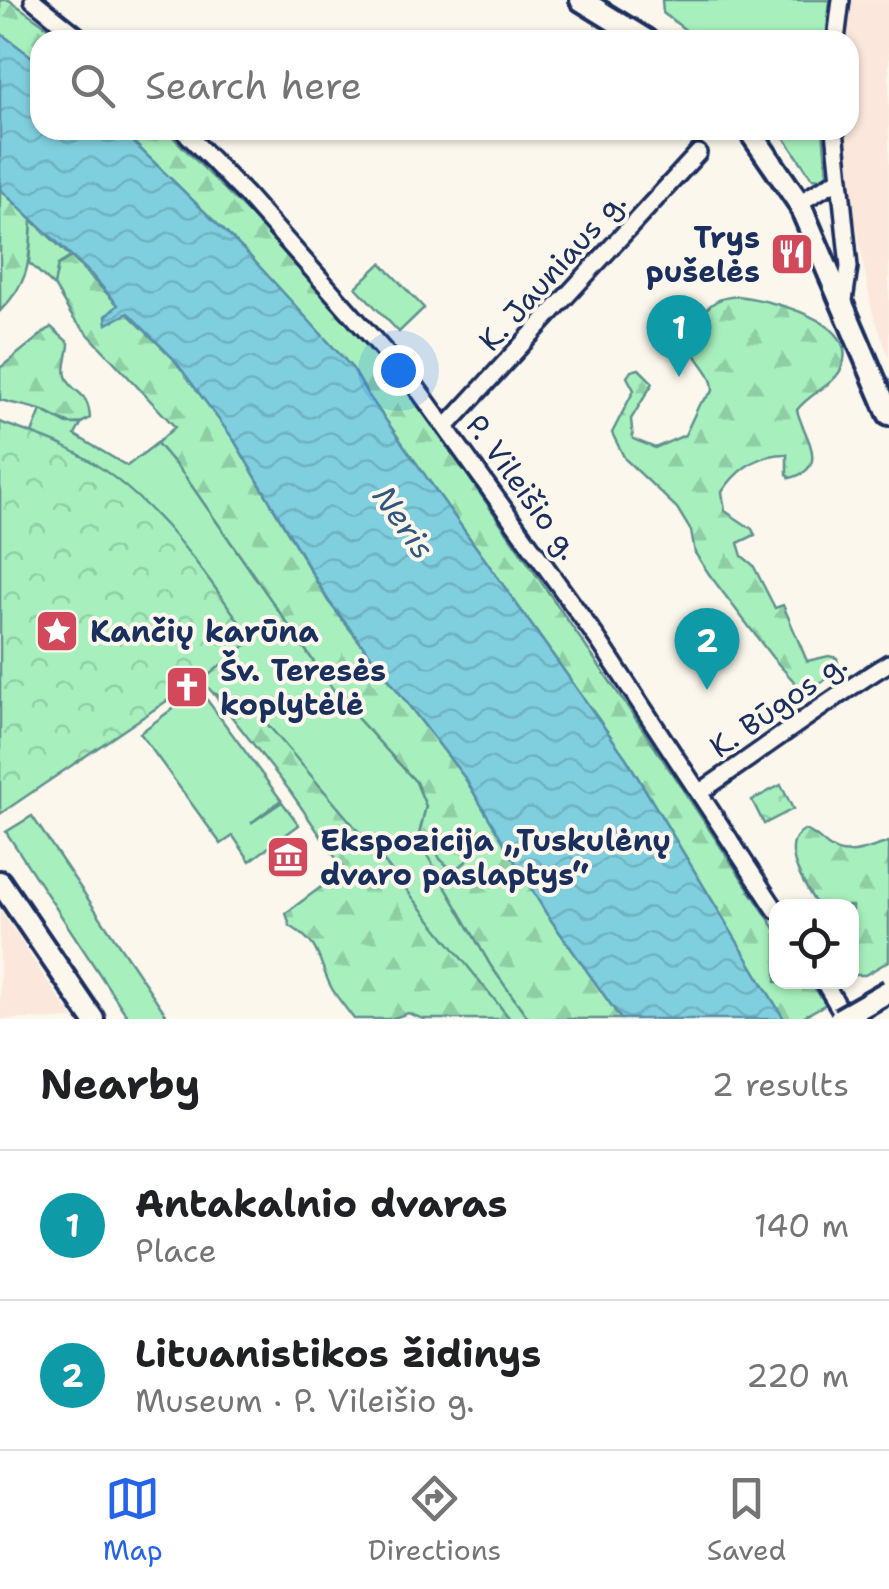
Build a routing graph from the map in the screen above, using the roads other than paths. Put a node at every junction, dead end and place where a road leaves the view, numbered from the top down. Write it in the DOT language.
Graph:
graph roads {
  1 [pos="33,0"];
  2 [pos="581,0"];
  3 [pos="841,0"];
  4 [pos="70,30"];
  5 [pos="630,30"];
  6 [pos="837,30"];
  7 [pos="192,140"];
  8 [pos="756,140"];
  9 [pos="836,140"];
  10 [pos="698,153"];
  11 [pos="839,179"];
  12 [pos="799,203"];
  13 [pos="844,307"];
  14 [pos="889,414"];
  15 [pos="446,427"];
  16 [pos="889,663"];
  17 [pos="700,792"];
  18 [pos="0,882"];
  19 [pos="769,899"];
  20 [pos="828,989"];
  21 [pos="889,992"];
  22 [pos="94,1019"];
  23 [pos="843,1019"];
  1 -- 4 [label="street"];
  2 -- 5 [label="main road"];
  3 -- 6 [label="street"];
  7 -- 15 [label="street, P. Vileišio g."];
  8 -- 12 [label="main road"];
  9 -- 11 [label="street"];
  10 -- 15 [label="street, K. Jauniaus g."];
  11 -- 12 [label="street"];
  11 -- 13 [label="street"];
  12 -- 13 [label="main road"];
  13 -- 14 [label="main road"];
  15 -- 17 [label="street, P. Vileišio g."];
  16 -- 17 [label="street, K. Būgos g."];
  17 -- 19 [label="street, P. Vileišio g."];
  18 -- 22 [label="main road"];
  20 -- 23 [label="street"];
  21 -- 23 [label="main road, bridge"];
}
